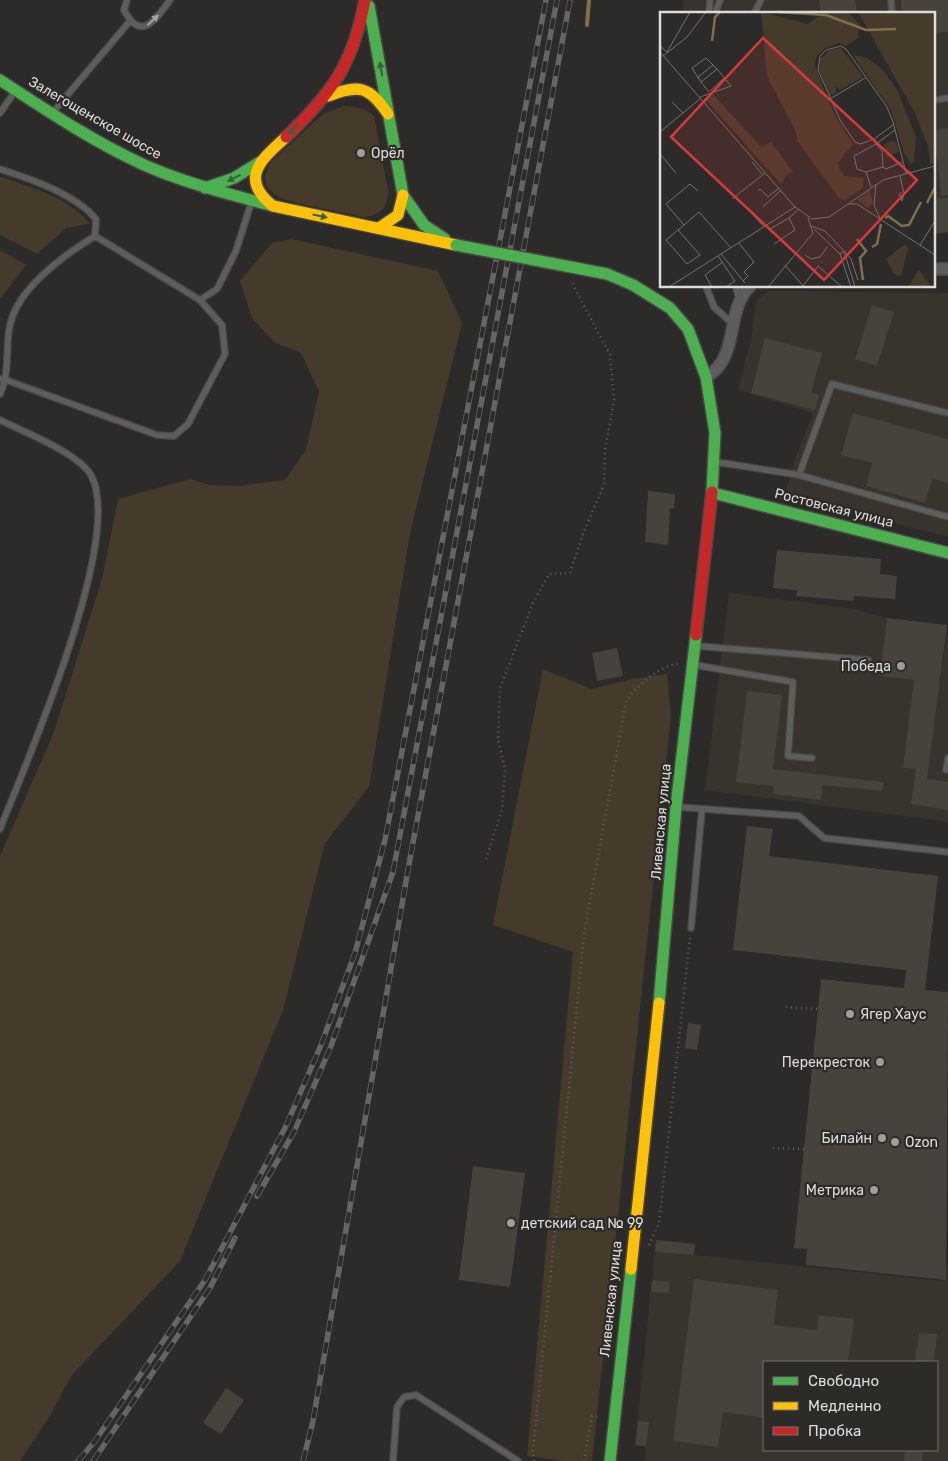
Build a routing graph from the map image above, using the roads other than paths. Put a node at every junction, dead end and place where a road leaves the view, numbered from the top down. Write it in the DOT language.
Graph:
graph roads {
  1 [pos="127,0"];
  2 [pos="170,0"];
  3 [pos="366,0"];
  4 [pos="720,0"];
  5 [pos="761,0"];
  6 [pos="716,12"];
  7 [pos="755,12"];
  8 [pos="130,21"];
  9 [pos="0,80"];
  10 [pos="16,90"];
  11 [pos="328,96"];
  12 [pos="52,113"];
  13 [pos="0,114"];
  14 [pos="390,117"];
  15 [pos="260,162"];
  16 [pos="0,169"];
  17 [pos="205,188"];
  18 [pos="403,195"];
  19 [pos="252,201"];
  20 [pos="273,206"];
  21 [pos="380,228"];
  22 [pos="95,236"];
  23 [pos="456,245"];
  24 [pos="707,288"];
  25 [pos="736,288"];
  26 [pos="749,288"];
  27 [pos="200,300"];
  28 [pos="739,303"];
  29 [pos="734,325"];
  30 [pos="706,377"];
  31 [pos="3,379"];
  32 [pos="0,394"];
  33 [pos="948,413"];
  34 [pos="0,420"];
  35 [pos="714,462"];
  36 [pos="799,475"];
  37 [pos="713,493"];
  38 [pos="948,517"];
  39 [pos="948,553"];
  40 [pos="695,646"];
  41 [pos="868,660"];
  42 [pos="693,665"];
  43 [pos="812,758"];
  44 [pos="948,758"];
  45 [pos="946,770"];
  46 [pos="676,807"];
  47 [pos="702,809"];
  48 [pos="0,829"];
  49 [pos="948,852"];
  50 [pos="691,928"];
  51 [pos="393,1461"];
  52 [pos="518,1461"];
  53 [pos="610,1461"];
  1 -- 8 [label="lane"];
  8 -- 2 [label="lane, one-way"];
  3 -- 11 [label="main road"];
  14 -- 3 [label="main road, one-way"];
  4 -- 6 [label="lane"];
  5 -- 7 [label="lane"];
  8 -- 12 [label="lane"];
  9 -- 10 [label="main road, Залегощенское шоссе"];
  10 -- 12 [label="main road, Залегощенское шоссе"];
  10 -- 13 [label="lane"];
  11 -- 14 [label="main road"];
  11 -- 15 [label="main road, one-way"];
  12 -- 17 [label="main road, Залегощенское шоссе"];
  14 -- 18 [label="main road"];
  15 -- 17 [label="main road, one-way"];
  15 -- 20 [label="main road"];
  16 -- 22 [label="lane"];
  17 -- 19 [label="main road, Залегощенское шоссе"];
  18 -- 21 [label="main road"];
  18 -- 23 [label="main road"];
  19 -- 20 [label="main road, Залегощенское шоссе"];
  19 -- 27 [label="lane"];
  20 -- 21 [label="main road, one-way"];
  21 -- 23 [label="main road, Ливенская улица"];
  22 -- 27 [label="lane"];
  22 -- 31 [label="lane"];
  23 -- 30 [label="main road, Ливенская улица, bridge"];
  24 -- 29 [label="lane"];
  25 -- 28 [label="lane"];
  26 -- 28 [label="street"];
  27 -- 31 [label="lane"];
  28 -- 29 [label="street"];
  29 -- 30 [label="street"];
  30 -- 35 [label="main road, Ливенская улица"];
  31 -- 32 [label="lane"];
  33 -- 36 [label="lane"];
  34 -- 48 [label="lane"];
  35 -- 36 [label="lane"];
  35 -- 37 [label="main road, Ливенская улица"];
  36 -- 38 [label="lane"];
  37 -- 39 [label="main road, Ростовская улица"];
  37 -- 40 [label="main road, Ливенская улица"];
  40 -- 41 [label="lane"];
  40 -- 42 [label="main road, Ливенская улица"];
  42 -- 43 [label="lane"];
  42 -- 46 [label="main road, Ливенская улица"];
  44 -- 45 [label="lane"];
  46 -- 47 [label="lane"];
  46 -- 53 [label="main road, Ливенская улица"];
  47 -- 49 [label="lane"];
  47 -- 50 [label="lane"];
  51 -- 52 [label="lane"];
}
